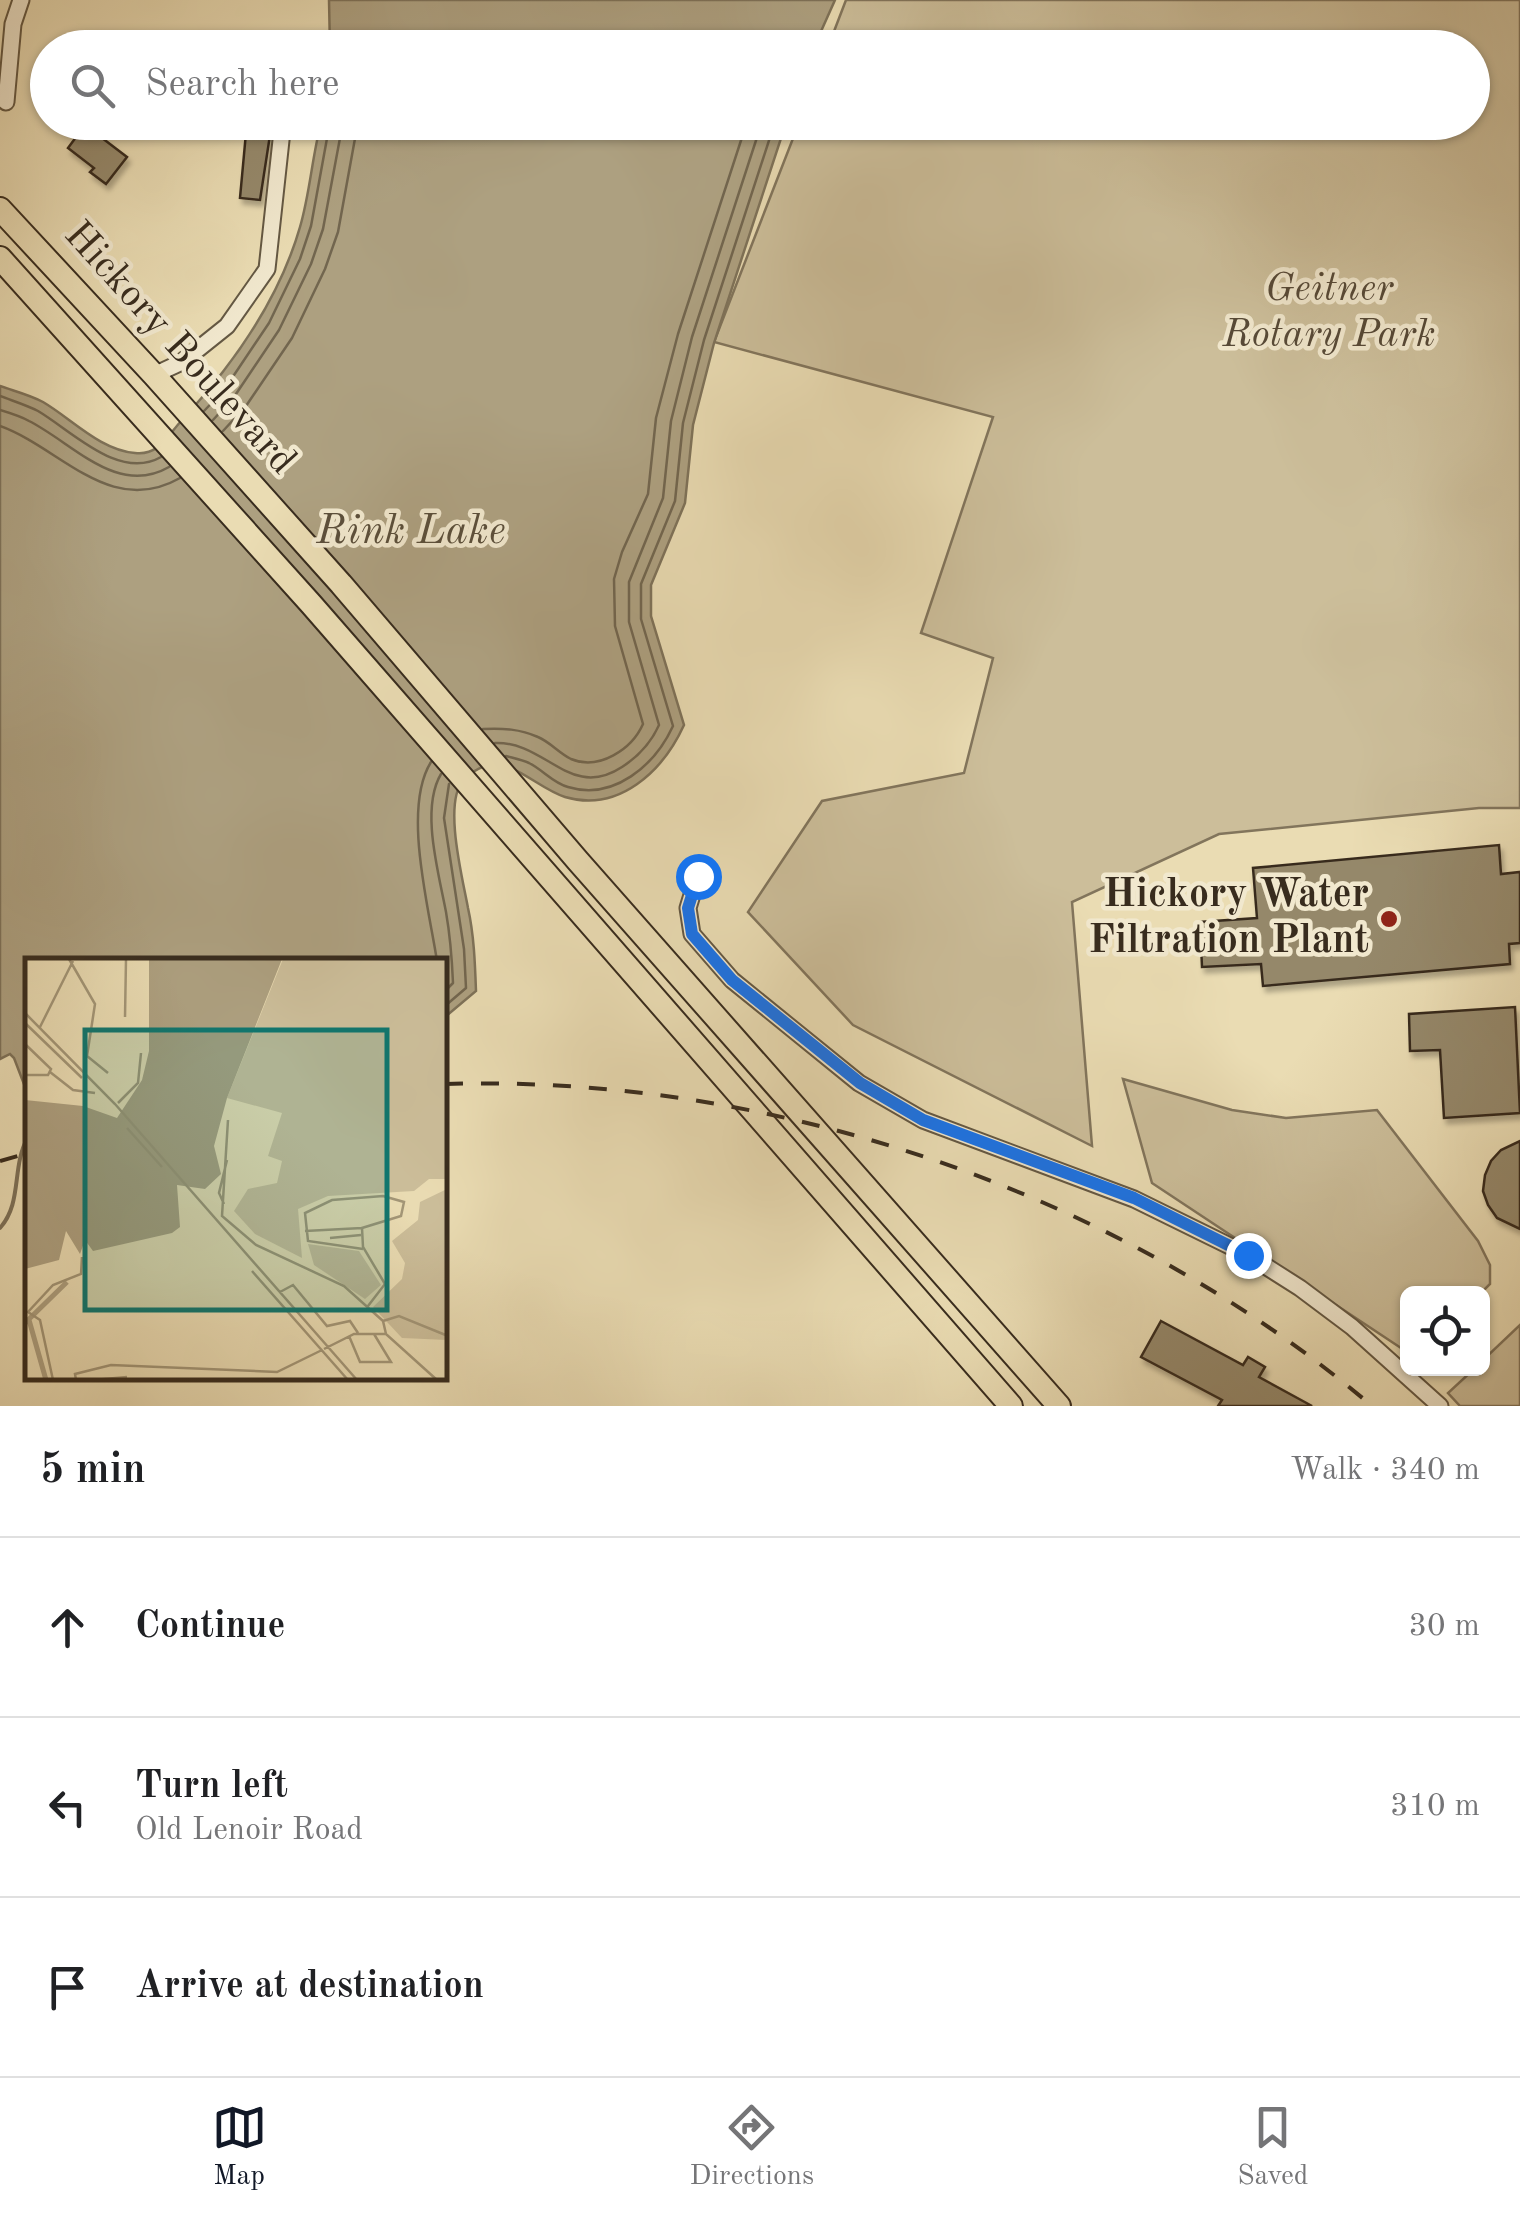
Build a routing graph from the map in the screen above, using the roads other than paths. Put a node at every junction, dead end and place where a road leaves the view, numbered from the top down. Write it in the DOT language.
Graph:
graph roads {
  1 [pos="21,0"];
  2 [pos="6,102"];
  3 [pos="281,140"];
  4 [pos="0,209"];
  5 [pos="0,258"];
  6 [pos="160,382"];
  7 [pos="698,876"];
  8 [pos="1011,1406"];
  9 [pos="1059,1406"];
  10 [pos="1440,1406"];
  1 -- 2 [label="street"];
  3 -- 6 [label="street"];
  4 -- 6 [label="highway, Hickory Boulevard"];
  5 -- 8 [label="highway, Hickory Boulevard"];
  6 -- 9 [label="highway, Hickory Boulevard"];
  7 -- 10 [label="street"];
}
